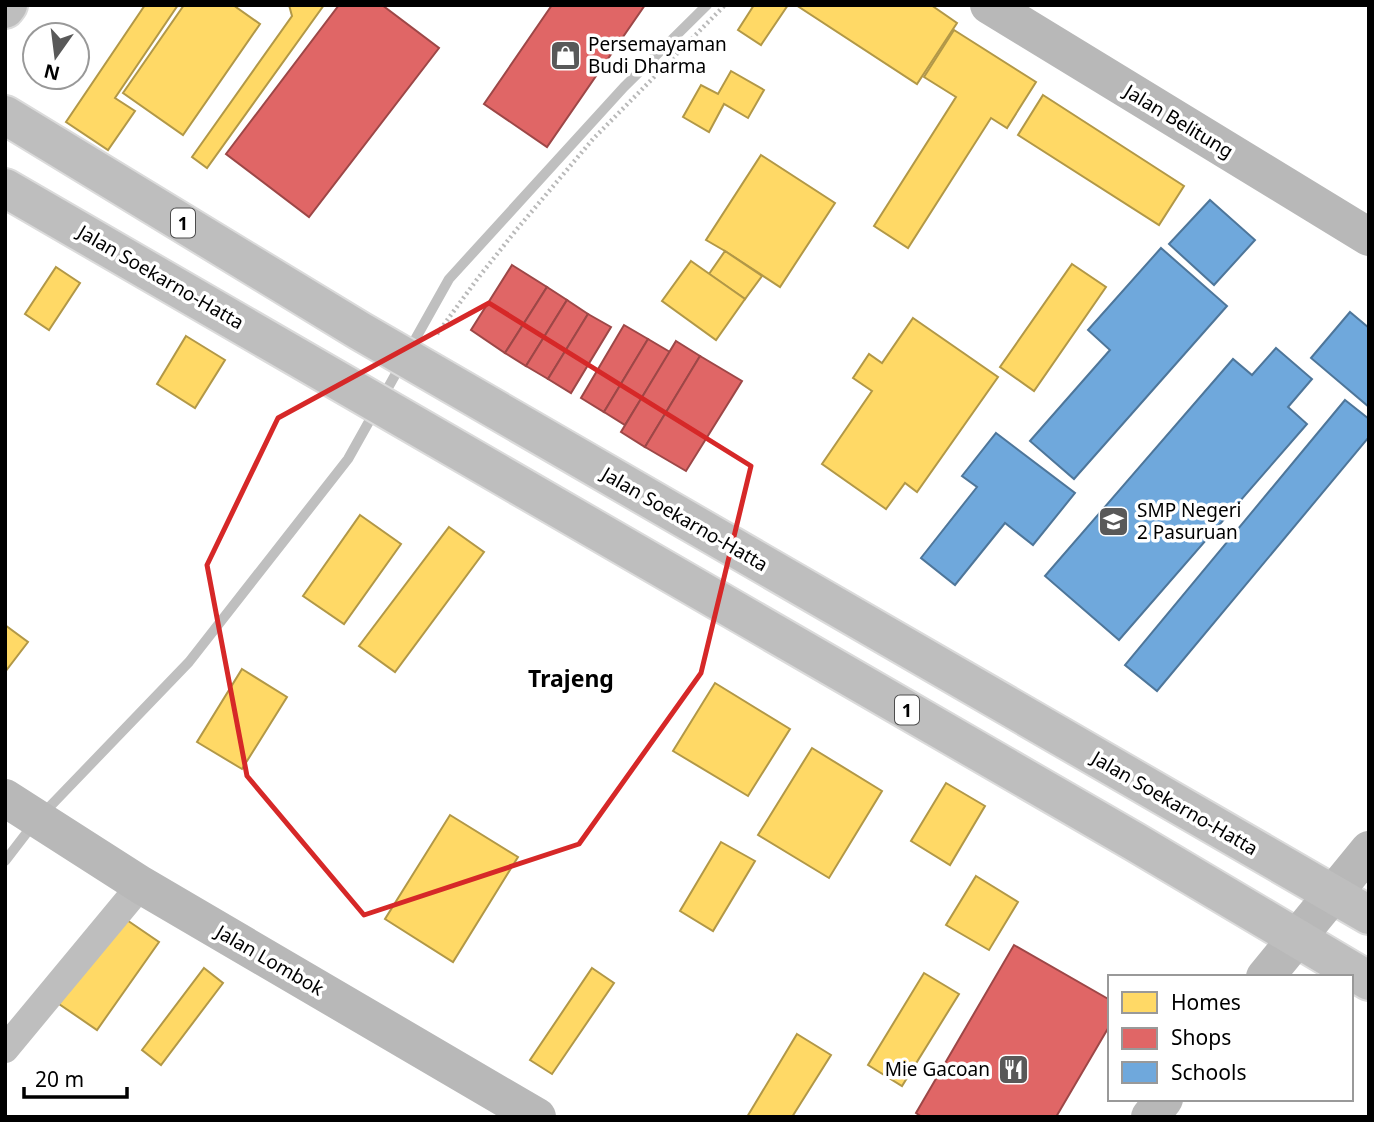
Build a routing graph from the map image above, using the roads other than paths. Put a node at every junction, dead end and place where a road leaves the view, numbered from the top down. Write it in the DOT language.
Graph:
graph roads {
  1 [pos="989,5"];
  2 [pos="5,116"];
  3 [pos="5,188"];
  4 [pos="1369,237"];
  5 [pos="14,804"];
  6 [pos="1369,850"];
  7 [pos="141,885"];
  8 [pos="1333,894"];
  9 [pos="1369,915"];
  10 [pos="1298,938"];
  11 [pos="1267,975"];
  12 [pos="1369,981"];
  13 [pos="5,1049"];
  14 [pos="1162,1101"];
  15 [pos="525,1114"];
  16 [pos="1150,1117"];
  1 -- 4 [label="street, Jalan Belitung"];
  2 -- 8 [label="highway, Jalan Soekarno-Hatta / 1"];
  3 -- 10 [label="highway, Jalan Soekarno-Hatta / 1"];
  5 -- 7 [label="street, Jalan Lombok"];
  6 -- 8 [label="street"];
  7 -- 13 [label="street"];
  7 -- 15 [label="street, Jalan Lombok"];
  8 -- 9 [label="highway, Jalan Soekarno-Hatta / 1"];
  8 -- 10 [label="street"];
  10 -- 11 [label="street"];
  10 -- 12 [label="highway, Jalan Soekarno-Hatta / 1"];
  14 -- 16 [label="street"];
}
